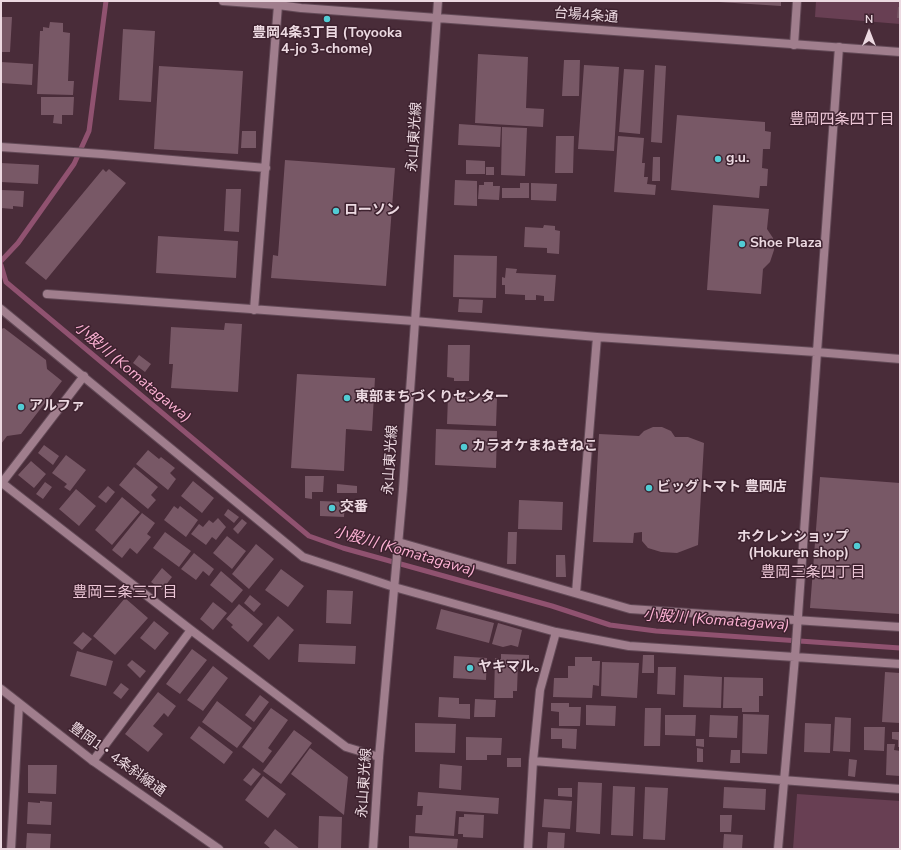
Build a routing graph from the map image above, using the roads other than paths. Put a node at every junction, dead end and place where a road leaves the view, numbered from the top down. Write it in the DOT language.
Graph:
graph roads {
  1 [pos="223,1"];
  2 [pos="438,1"];
  3 [pos="797,1"];
  4 [pos="278,5"];
  5 [pos="302,5"];
  6 [pos="436,18"];
  7 [pos="794,45"];
  8 [pos="839,47"];
  9 [pos="900,52"];
  10 [pos="1,147"];
  11 [pos="266,168"];
  12 [pos="47,294"];
  13 [pos="1,309"];
  14 [pos="254,310"];
  15 [pos="414,322"];
  16 [pos="597,337"];
  17 [pos="816,352"];
  18 [pos="900,359"];
  19 [pos="84,376"];
  20 [pos="1,483"];
  21 [pos="398,542"];
  22 [pos="394,583"];
  23 [pos="576,593"];
  24 [pos="797,619"];
  25 [pos="900,627"];
  26 [pos="191,630"];
  27 [pos="556,632"];
  28 [pos="795,653"];
  29 [pos="900,664"];
  30 [pos="1,689"];
  31 [pos="19,704"];
  32 [pos="379,757"];
  33 [pos="93,761"];
  34 [pos="533,761"];
  35 [pos="784,781"];
  36 [pos="900,789"];
  37 [pos="11,849"];
  38 [pos="219,849"];
  39 [pos="373,849"];
  40 [pos="528,849"];
  41 [pos="778,849"];
  1 -- 4 [label="street, 台場4条通"];
  2 -- 6 [label="street, 永山東光線"];
  3 -- 7 [label="street"];
  4 -- 5 [label="street, 台場4条通"];
  4 -- 11 [label="street"];
  5 -- 6 [label="street, 台場4条通"];
  6 -- 7 [label="street, 台場4条通"];
  6 -- 15 [label="street, 永山東光線"];
  7 -- 8 [label="street, 台場4条通"];
  8 -- 9 [label="street, 台場4条通"];
  8 -- 17 [label="street"];
  10 -- 11 [label="street"];
  11 -- 14 [label="street"];
  12 -- 14 [label="street"];
  13 -- 19 [label="street"];
  14 -- 15 [label="street"];
  15 -- 16 [label="street"];
  15 -- 21 [label="street, 永山東光線"];
  16 -- 17 [label="street"];
  16 -- 23 [label="street"];
  17 -- 18 [label="street"];
  17 -- 24 [label="street"];
  19 -- 20 [label="street"];
  19 -- 22 [label="street"];
  20 -- 26 [label="street"];
  21 -- 22 [label="street, 永山東光線"];
  21 -- 23 [label="street"];
  22 -- 27 [label="street"];
  22 -- 32 [label="street, 永山東光線"];
  23 -- 24 [label="street"];
  24 -- 25 [label="street"];
  24 -- 28 [label="street"];
  26 -- 32 [label="street"];
  26 -- 33 [label="street"];
  27 -- 28 [label="street"];
  27 -- 34 [label="street"];
  28 -- 29 [label="street"];
  28 -- 35 [label="street"];
  30 -- 31 [label="street, 豊岡1・4条斜線通"];
  31 -- 33 [label="street, 豊岡1・4条斜線通"];
  31 -- 37 [label="street"];
  32 -- 39 [label="street, 永山東光線"];
  33 -- 38 [label="street, 豊岡1・4条斜線通"];
  34 -- 35 [label="street"];
  34 -- 40 [label="street"];
  35 -- 36 [label="street"];
  35 -- 41 [label="street"];
}
